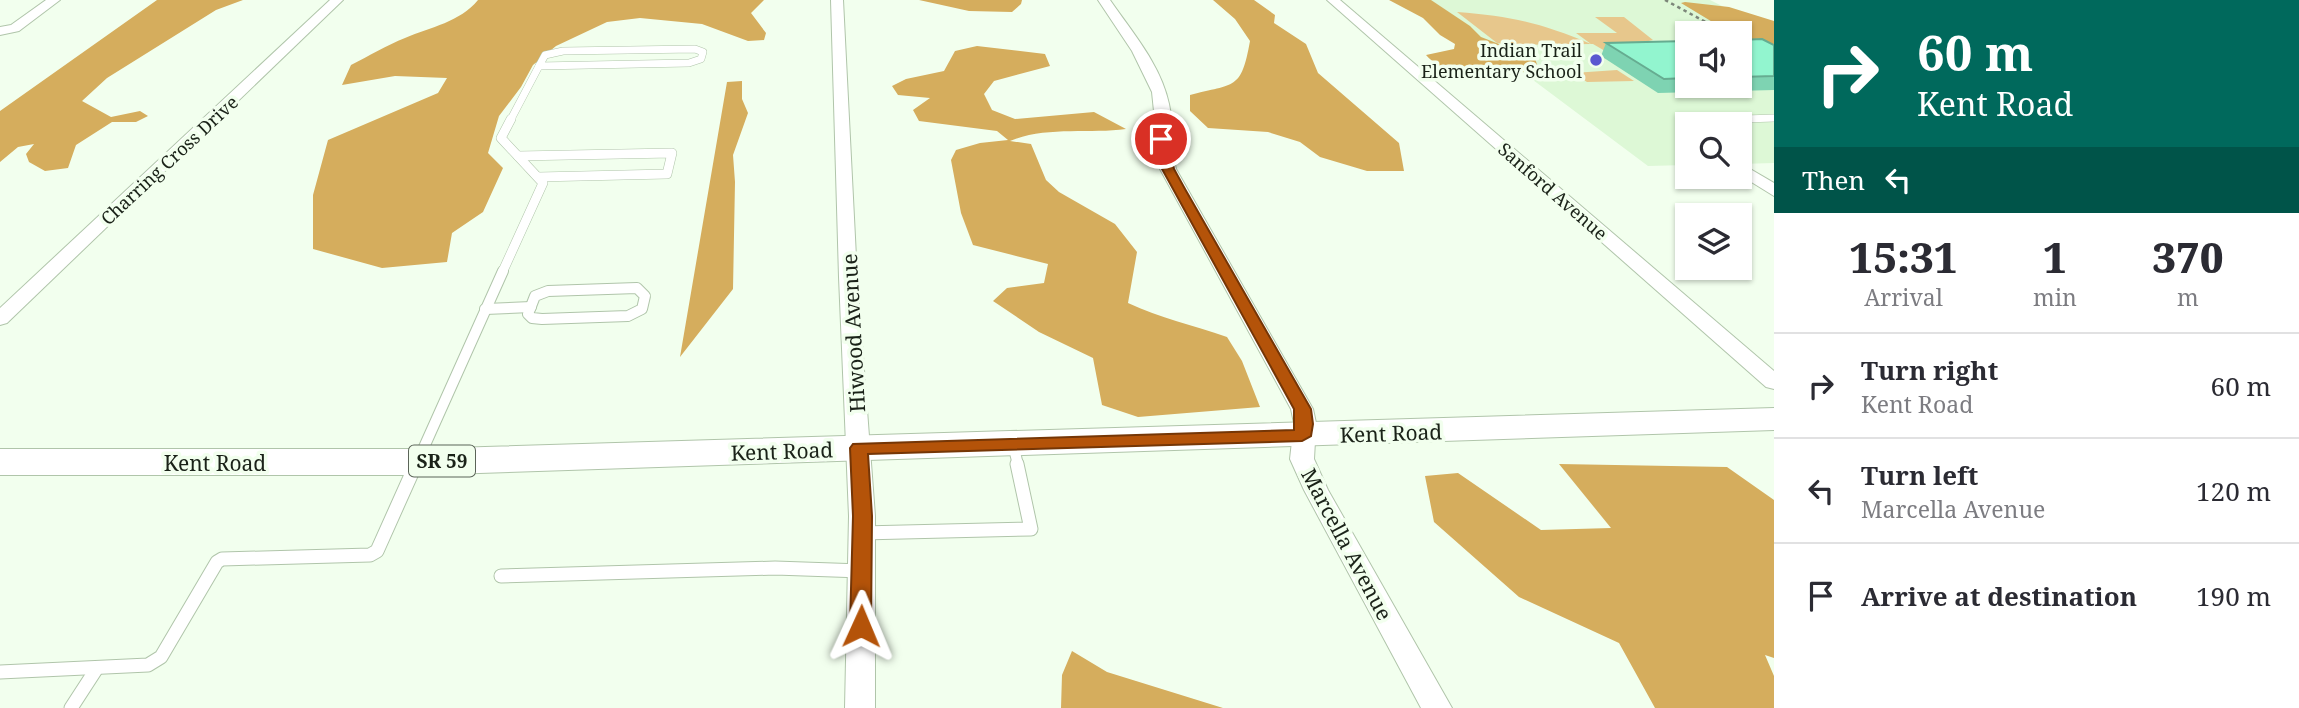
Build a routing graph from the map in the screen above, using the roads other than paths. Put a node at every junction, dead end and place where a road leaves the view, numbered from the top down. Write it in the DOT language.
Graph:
graph roads {
  1 [pos="54,0"];
  2 [pos="337,0"];
  3 [pos="837,0"];
  4 [pos="1104,0"];
  5 [pos="1333,0"];
  6 [pos="0,31"];
  7 [pos="539,66"];
  8 [pos="1774,118"];
  9 [pos="1752,119"];
  10 [pos="518,156"];
  11 [pos="1752,176"];
  12 [pos="538,177"];
  13 [pos="1774,191"];
  14 [pos="531,307"];
  15 [pos="485,309"];
  16 [pos="0,319"];
  17 [pos="1774,382"];
  18 [pos="1774,419"];
  19 [pos="1302,436"];
  20 [pos="1013,444"];
  21 [pos="859,448"];
  22 [pos="0,462"];
  23 [pos="418,462"];
  24 [pos="862,533"];
  25 [pos="862,571"];
  26 [pos="500,576"];
  27 [pos="97,668"];
  28 [pos="0,672"];
  29 [pos="71,708"];
  30 [pos="860,708"];
  31 [pos="1437,708"];
  1 -- 6 [label="street"];
  2 -- 16 [label="street, Charring Cross Drive"];
  3 -- 21 [label="street, Hiwood Avenue"];
  4 -- 19 [label="street, Marcella Avenue"];
  5 -- 17 [label="street, Sanford Avenue"];
  7 -- 7 [label="lane"];
  7 -- 10 [label="lane"];
  8 -- 9 [label="lane"];
  10 -- 12 [label="lane"];
  10 -- 12 [label="lane"];
  11 -- 13 [label="street"];
  12 -- 15 [label="lane"];
  14 -- 14 [label="lane"];
  14 -- 15 [label="lane"];
  15 -- 23 [label="lane"];
  18 -- 19 [label="main road, Kent Road / SR 59"];
  19 -- 20 [label="main road, Kent Road / SR 59"];
  19 -- 31 [label="street, Marcella Avenue"];
  20 -- 21 [label="main road, Kent Road / SR 59"];
  20 -- 24 [label="lane"];
  21 -- 23 [label="main road, Kent Road / SR 59"];
  21 -- 24 [label="street, Hiwood Avenue"];
  22 -- 23 [label="main road, Kent Road / SR 59"];
  23 -- 27 [label="lane"];
  24 -- 25 [label="street, Hiwood Avenue"];
  25 -- 26 [label="lane"];
  25 -- 30 [label="street, Hiwood Avenue"];
  27 -- 28 [label="lane"];
  27 -- 29 [label="lane"];
}
